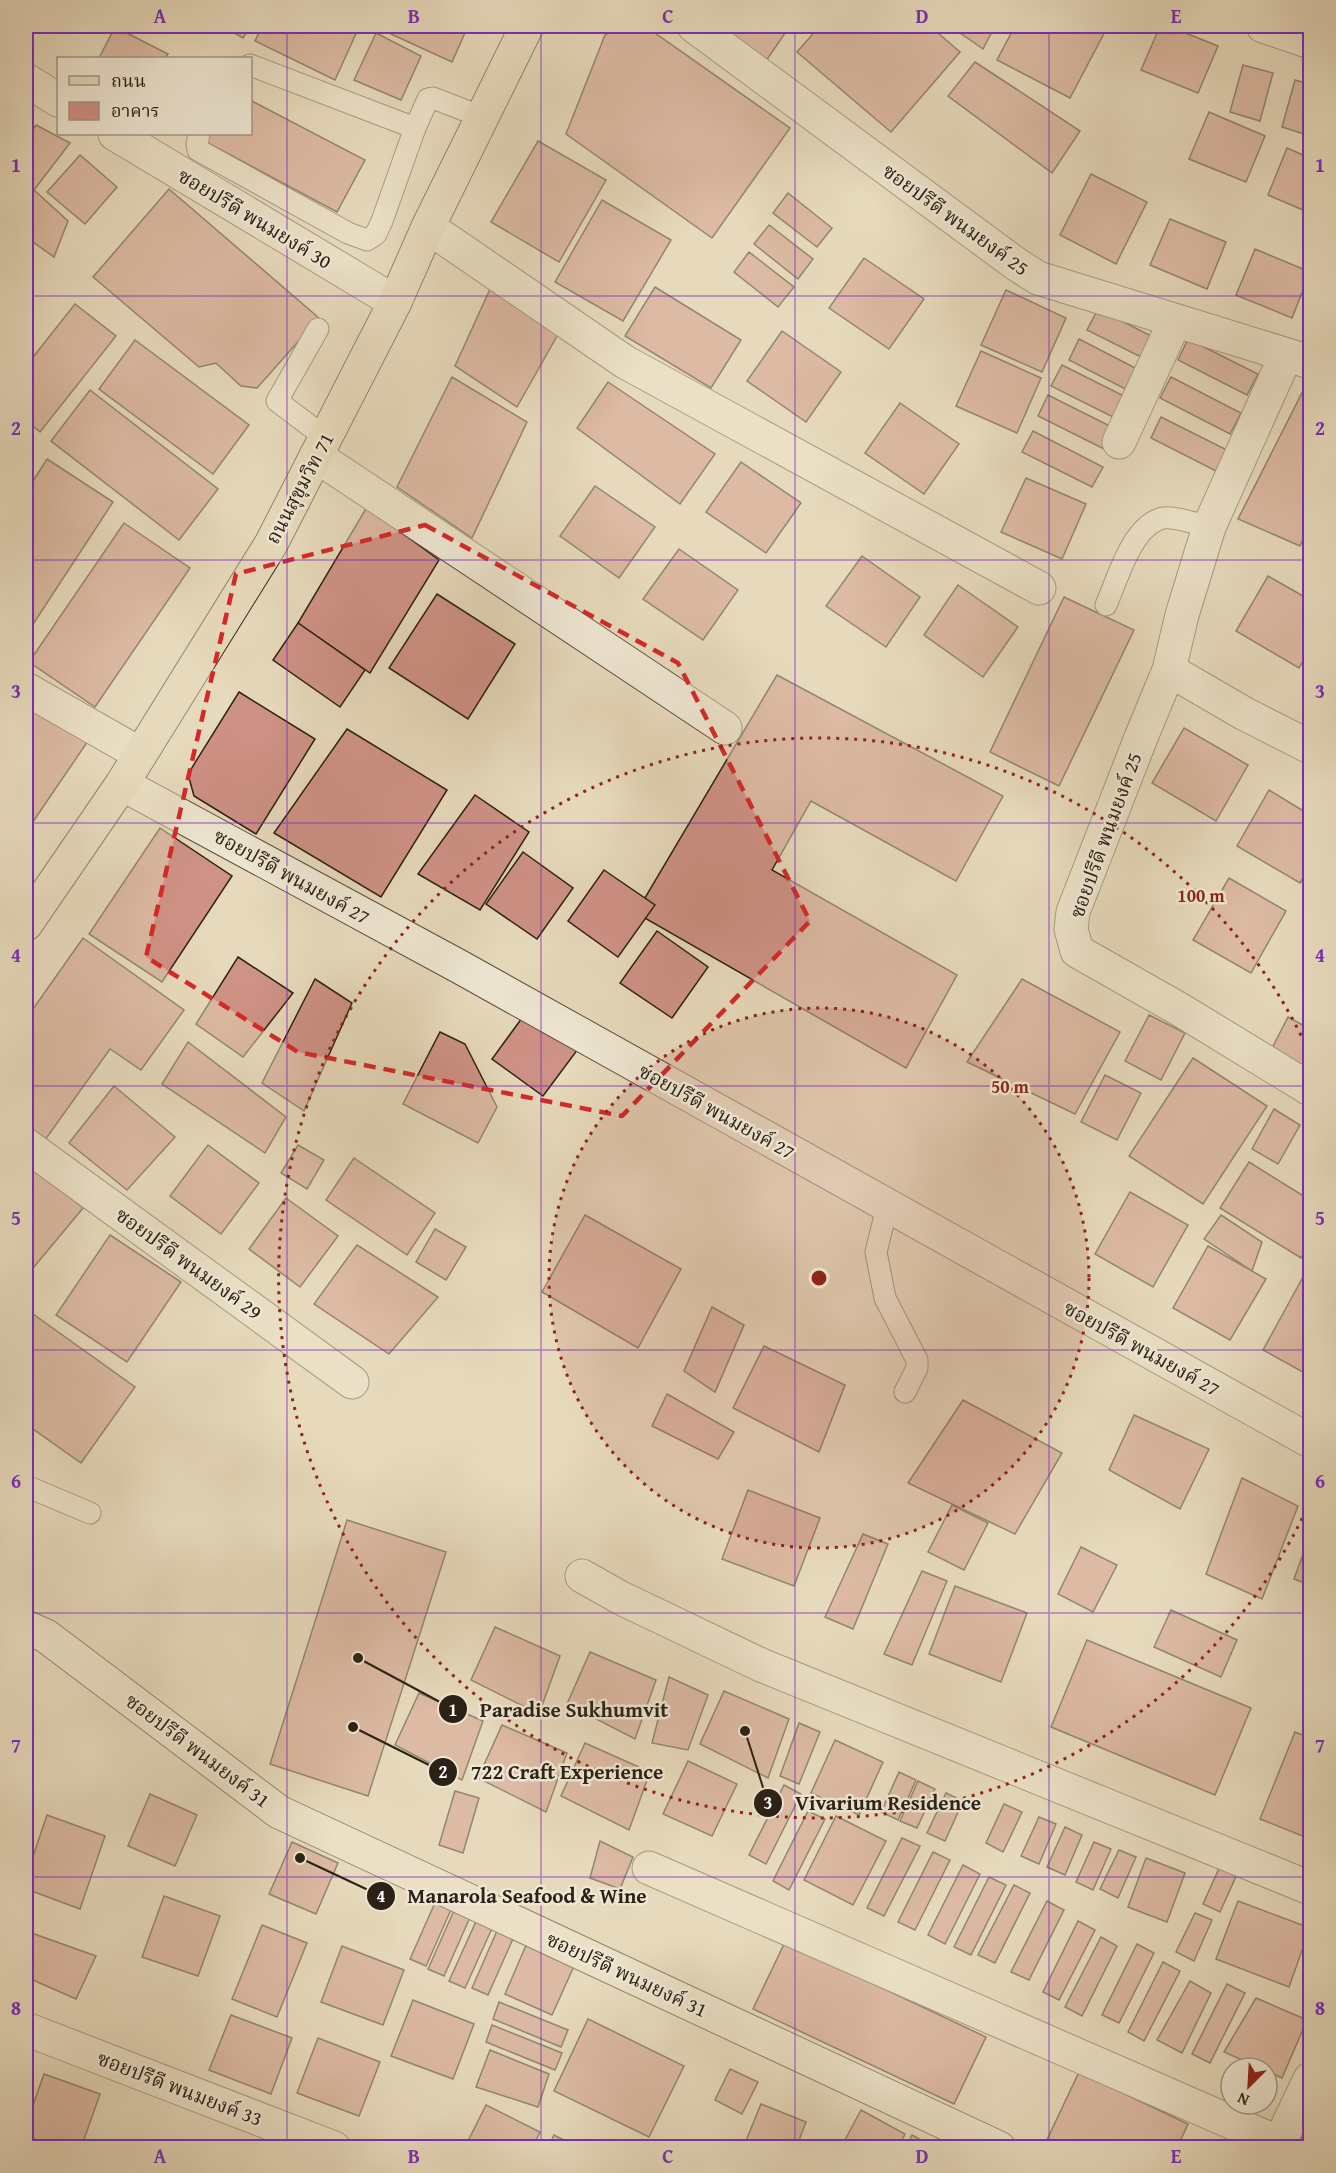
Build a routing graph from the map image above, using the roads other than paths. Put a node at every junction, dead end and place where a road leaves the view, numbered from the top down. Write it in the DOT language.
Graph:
graph roads {
  1 [pos="527,26"];
  2 [pos="694,26"];
  3 [pos="1263,26"];
  4 [pos="1311,42"];
  5 [pos="252,66"];
  6 [pos="26,80"];
  7 [pos="57,99"];
  8 [pos="482,117"];
  9 [pos="415,128"];
  10 [pos="117,135"];
  11 [pos="199,135"];
  12 [pos="428,227"];
  13 [pos="395,303"];
  14 [pos="1175,321"];
  15 [pos="318,329"];
  16 [pos="1298,359"];
  17 [pos="1119,442"];
  18 [pos="321,447"];
  19 [pos="1209,527"];
  20 [pos="1039,588"];
  21 [pos="1106,605"];
  22 [pos="1169,670"];
  23 [pos="26,688"];
  24 [pos="726,728"];
  25 [pos="1311,747"];
  26 [pos="140,754"];
  27 [pos="122,784"];
  28 [pos="26,924"];
  29 [pos="1311,1089"];
  30 [pos="26,1144"];
  31 [pos="887,1207"];
  32 [pos="352,1382"];
  33 [pos="904,1392"];
  34 [pos="1311,1441"];
  35 [pos="26,1486"];
  36 [pos="90,1513"];
  37 [pos="582,1576"];
  38 [pos="26,1628"];
  39 [pos="649,1869"];
  40 [pos="1311,1888"];
  41 [pos="26,2029"];
  42 [pos="1309,2086"];
  43 [pos="984,2144"];
  44 [pos="1278,2145"];
  45 [pos="334,2148"];
  1 -- 8 [label="main road, ถนนสุขุมวิท 71"];
  2 -- 14 [label="street, ซอยปรีดี พนมยงค์ 25"];
  3 -- 4 [label="street"];
  5 -- 9 [label="lane"];
  6 -- 7 [label="street"];
  8 -- 9 [label="lane"];
  8 -- 12 [label="main road, ถนนสุขุมวิท 71"];
  9 -- 11 [label="lane"];
  10 -- 13 [label="street, ซอยปรีดี พนมยงค์ 30"];
  12 -- 13 [label="main road, ถนนสุขุมวิท 71"];
  12 -- 20 [label="street"];
  13 -- 18 [label="main road, ถนนสุขุมวิท 71"];
  14 -- 16 [label="street, ซอยปรีดี พนมยงค์ 25"];
  14 -- 17 [label="street"];
  15 -- 18 [label="lane"];
  16 -- 19 [label="street, ซอยปรีดี พนมยงค์ 25"];
  18 -- 24 [label="street"];
  18 -- 26 [label="main road, ถนนสุขุมวิท 71"];
  19 -- 21 [label="lane"];
  19 -- 22 [label="street, ซอยปรีดี พนมยงค์ 25"];
  22 -- 25 [label="street"];
  22 -- 29 [label="street, ซอยปรีดี พนมยงค์ 25"];
  23 -- 26 [label="street"];
  26 -- 27 [label="main road, ถนนสุขุมวิท 71"];
  27 -- 28 [label="main road, ถนนสุขุมวิท 71"];
  27 -- 31 [label="street, ซอยปรีดี พนมยงค์ 27"];
  30 -- 32 [label="street, ซอยปรีดี พนมยงค์ 29"];
  31 -- 33 [label="lane"];
  31 -- 34 [label="street, ซอยปรีดี พนมยงค์ 27"];
  35 -- 36 [label="lane"];
  37 -- 40 [label="street"];
  38 -- 43 [label="street, ซอยปรีดี พนมยงค์ 31"];
  39 -- 44 [label="street"];
  41 -- 45 [label="street, ซอยปรีดี พนมยงค์ 33"];
  42 -- 44 [label="street"];
}
